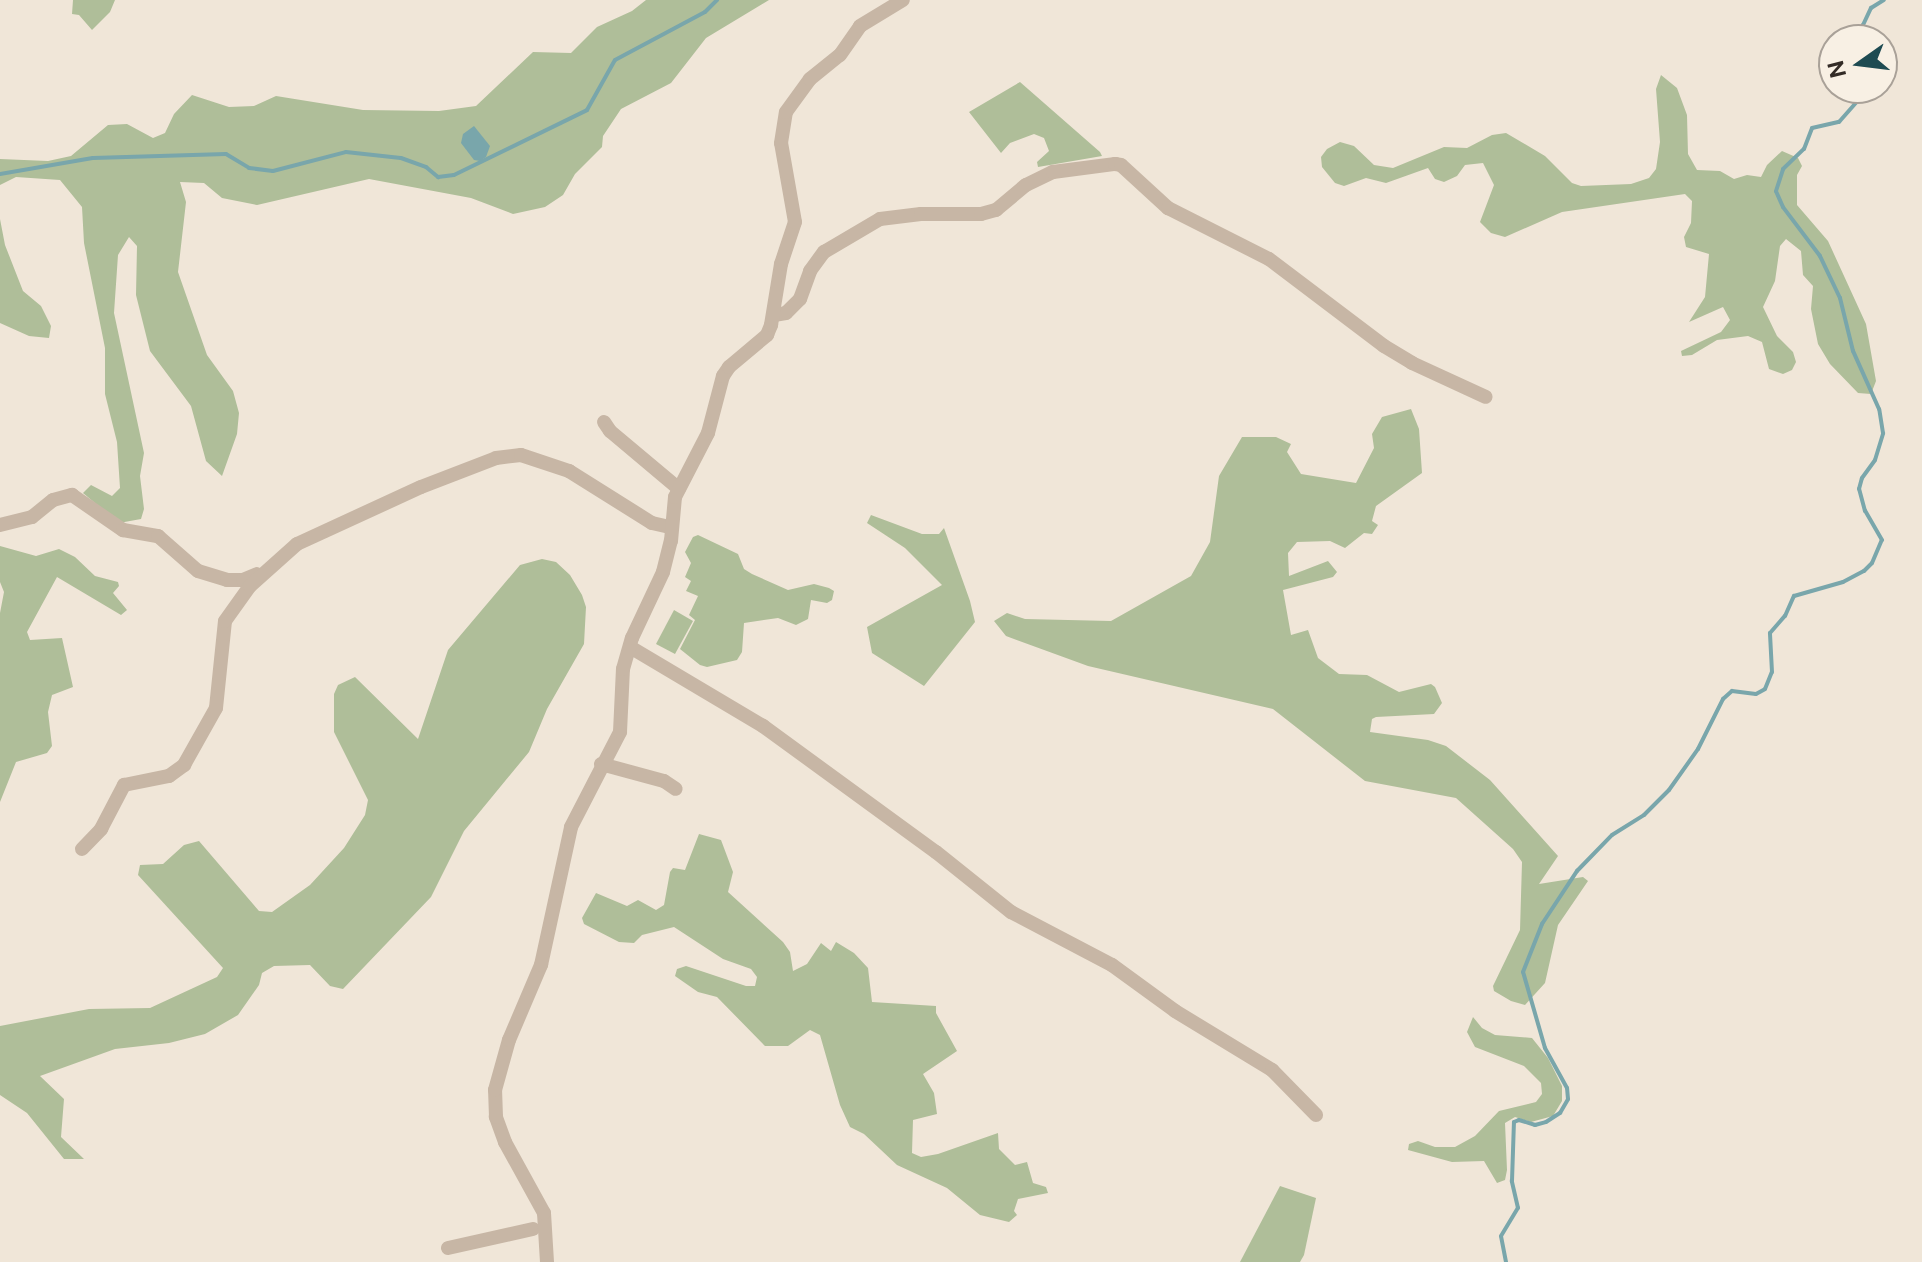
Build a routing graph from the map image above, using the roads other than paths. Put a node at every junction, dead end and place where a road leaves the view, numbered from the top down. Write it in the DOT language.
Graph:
graph roads {
  1 [pos="903,0"];
  2 [pos="774,315"];
  3 [pos="1486,397"];
  4 [pos="604,422"];
  5 [pos="679,489"];
  6 [pos="0,525"];
  7 [pos="670,527"];
  8 [pos="275,565"];
  9 [pos="630,647"];
  10 [pos="601,764"];
  11 [pos="676,789"];
  12 [pos="82,849"];
  13 [pos="1316,1115"];
  14 [pos="533,1229"];
  15 [pos="448,1248"];
  16 [pos="547,1262"];
  1 -- 2 [label="street"];
  2 -- 3 [label="street"];
  2 -- 5 [label="street"];
  4 -- 5 [label="street"];
  5 -- 7 [label="street"];
  6 -- 8 [label="street"];
  7 -- 8 [label="street"];
  7 -- 9 [label="street"];
  8 -- 12 [label="street"];
  9 -- 10 [label="street"];
  9 -- 13 [label="street"];
  10 -- 11 [label="street"];
  10 -- 16 [label="street"];
  14 -- 15 [label="street"];
}
